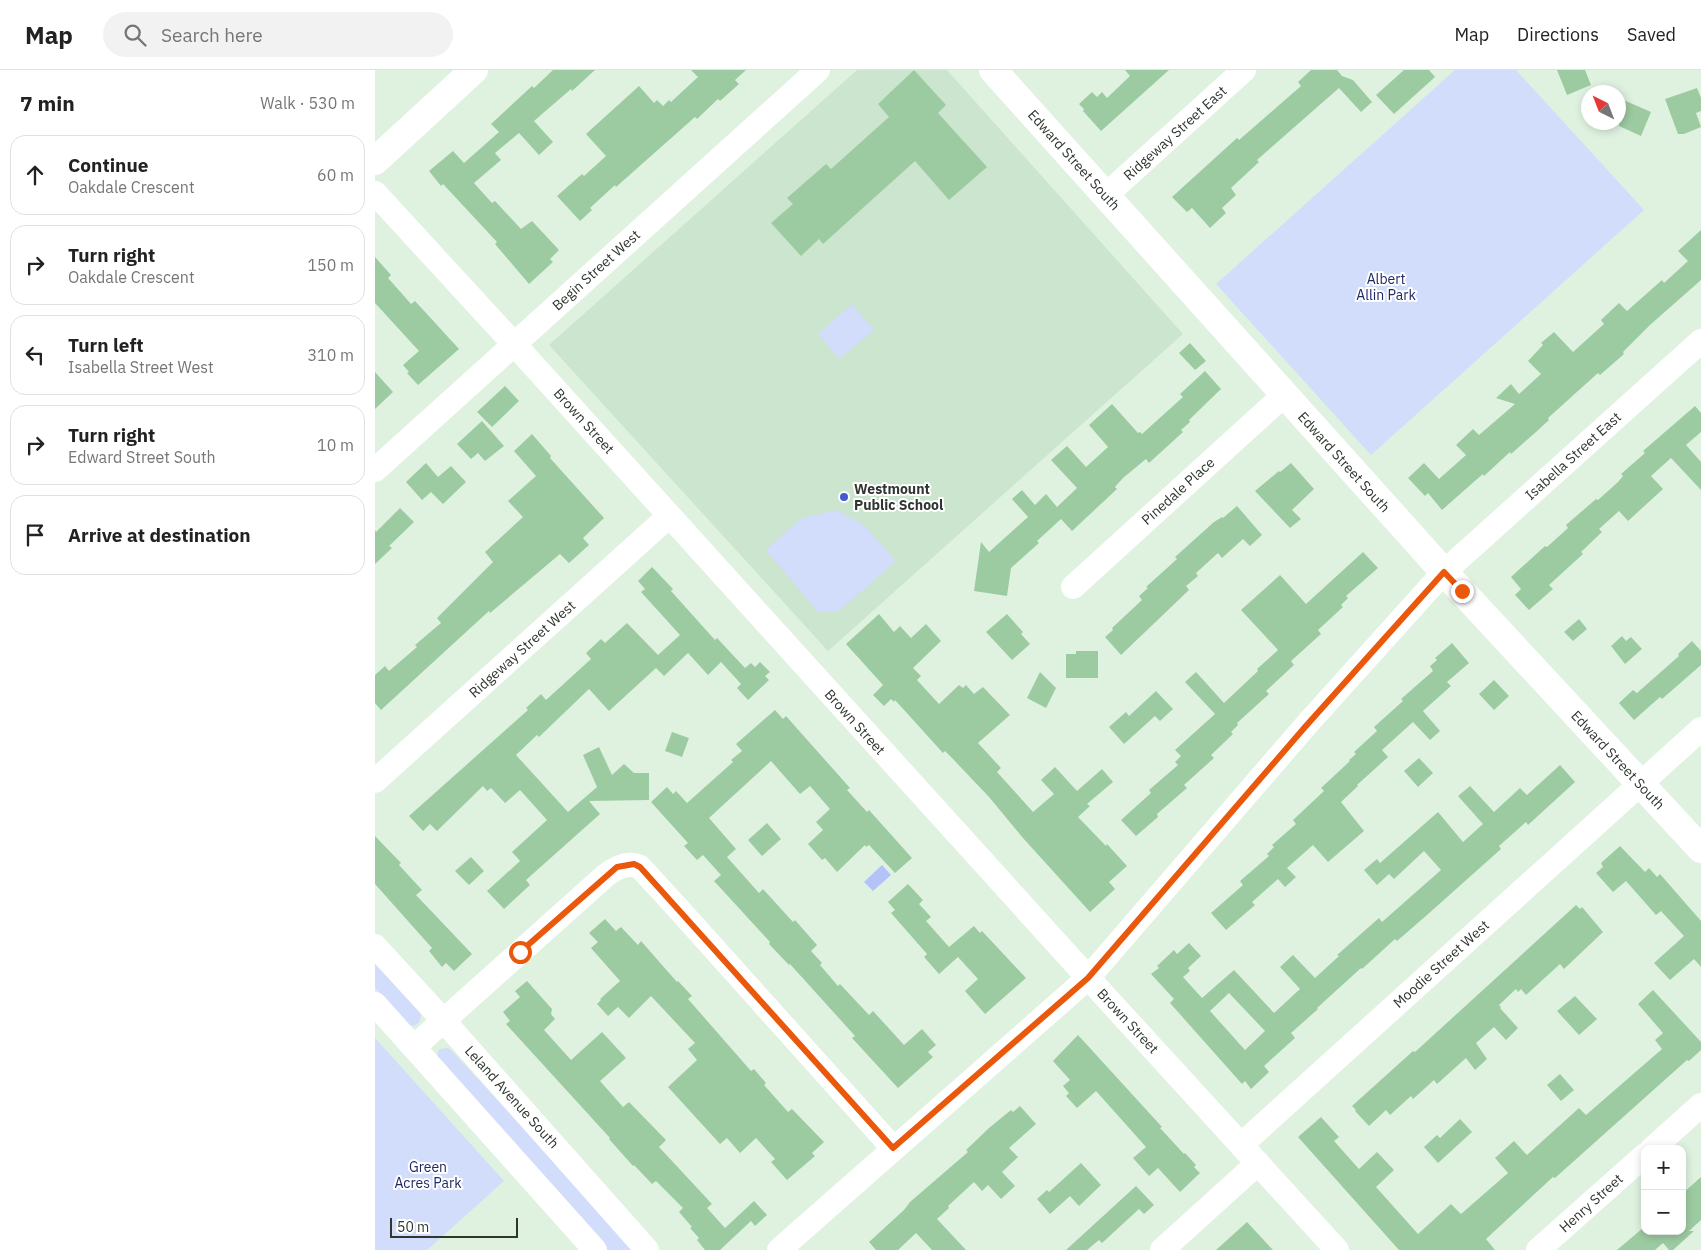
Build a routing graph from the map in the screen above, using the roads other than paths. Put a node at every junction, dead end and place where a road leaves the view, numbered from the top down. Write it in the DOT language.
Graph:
graph roads {
  1 [pos="474,70"];
  2 [pos="818,70"];
  3 [pos="993,70"];
  4 [pos="1244,70"];
  5 [pos="375,161"];
  6 [pos="375,192"];
  7 [pos="1106,195"];
  8 [pos="1701,340"];
  9 [pos="514,344"];
  10 [pos="1284,395"];
  11 [pos="375,470"];
  12 [pos="669,516"];
  13 [pos="1444,572"];
  14 [pos="1073,586"];
  15 [pos="1701,729"];
  16 [pos="375,781"];
  17 [pos="1641,784"];
  18 [pos="1701,849"];
  19 [pos="375,946"];
  20 [pos="1088,978"];
  21 [pos="375,1004"];
  22 [pos="443,1020"];
  23 [pos="414,1047"];
  24 [pos="1701,1105"];
  25 [pos="1241,1145"];
  26 [pos="1656,1145"];
  27 [pos="893,1148"];
  28 [pos="1641,1159"];
  29 [pos="1258,1163"];
  30 [pos="595,1250"];
  31 [pos="647,1250"];
  32 [pos="779,1250"];
  33 [pos="1162,1250"];
  34 [pos="1337,1250"];
  35 [pos="1538,1250"];
  1 -- 5 [label="main road"];
  2 -- 9 [label="street, Begin Street West"];
  3 -- 7 [label="main road, Edward Street South"];
  4 -- 7 [label="street, Ridgeway Street East"];
  6 -- 9 [label="street, Brown Street"];
  7 -- 10 [label="main road, Edward Street South"];
  8 -- 13 [label="street, Isabella Street East"];
  9 -- 11 [label="street, Begin Street West"];
  9 -- 12 [label="street, Brown Street"];
  10 -- 13 [label="main road, Edward Street South"];
  10 -- 14 [label="street, Pinedale Place"];
  12 -- 16 [label="street, Ridgeway Street West"];
  12 -- 20 [label="street, Brown Street"];
  13 -- 17 [label="main road, Edward Street South"];
  13 -- 20 [label="street, Isabella Street East"];
  15 -- 17 [label="street, Moodie Street West"];
  17 -- 18 [label="main road, Edward Street South"];
  17 -- 25 [label="street, Moodie Street West"];
  19 -- 22 [label="street, Leland Avenue South"];
  20 -- 25 [label="street, Brown Street"];
  20 -- 27 [label="street, Isabella Street East"];
  21 -- 23 [label="street"];
  22 -- 23 [label="street"];
  22 -- 27 [label="street"];
  22 -- 31 [label="street, Leland Avenue South"];
  23 -- 30 [label="street"];
  24 -- 26 [label="street"];
  25 -- 29 [label="street, Brown Street"];
  27 -- 32 [label="street, Isabella Street East"];
  28 -- 35 [label="street, Henry Street"];
  29 -- 33 [label="street"];
  29 -- 34 [label="street, Brown Street"];
}
